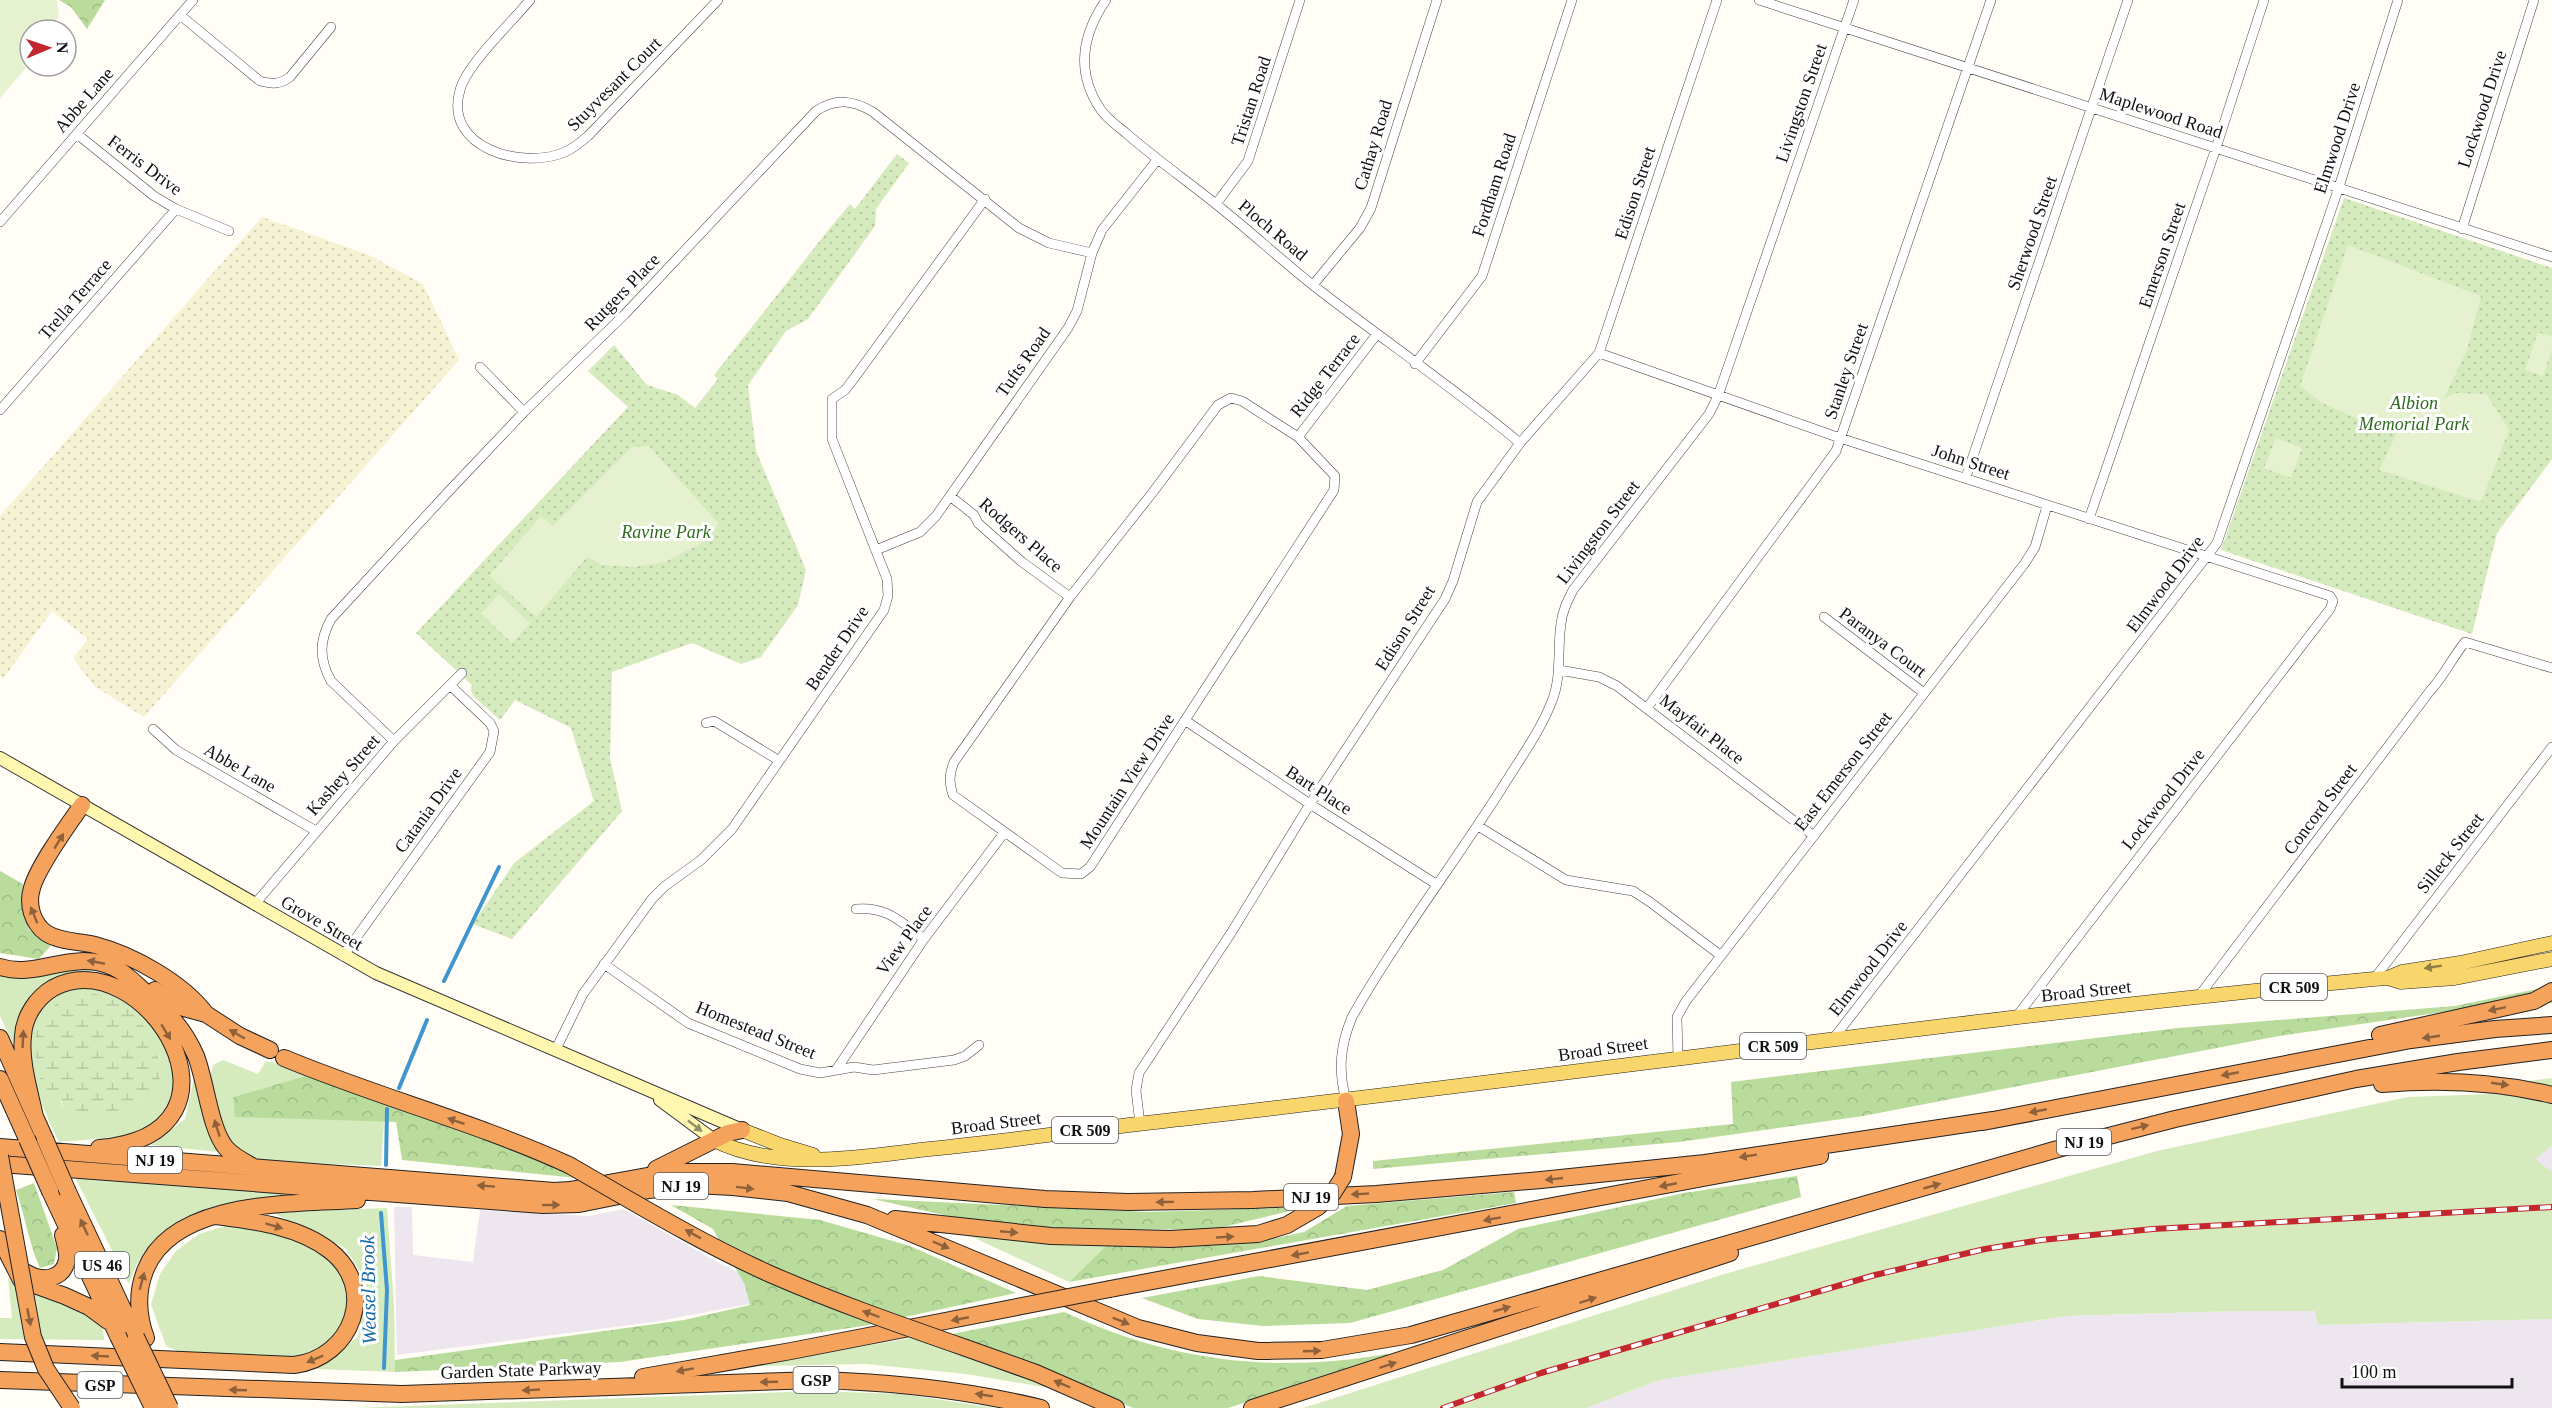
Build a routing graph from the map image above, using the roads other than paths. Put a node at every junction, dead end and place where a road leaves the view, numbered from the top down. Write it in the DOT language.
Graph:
graph roads {
  1 [pos="193,0"];
  2 [pos="530,0"];
  3 [pos="718,0"];
  4 [pos="1106,0"];
  5 [pos="1300,0"];
  6 [pos="1437,0"];
  7 [pos="1572,0"];
  8 [pos="1717,0"];
  9 [pos="1759,0"];
  10 [pos="1854,0"];
  11 [pos="1990,0"];
  12 [pos="2128,0"];
  13 [pos="2264,0"];
  14 [pos="2398,0"];
  15 [pos="2534,0"];
  16 [pos="180,15"];
  17 [pos="332,27"];
  18 [pos="1844,28"];
  19 [pos="1968,68"];
  20 [pos="2092,107"];
  21 [pos="77,134"];
  22 [pos="2216,148"];
  23 [pos="1157,160"];
  24 [pos="2338,189"];
  25 [pos="985,199"];
  26 [pos="1216,204"];
  27 [pos="176,209"];
  28 [pos="0,222"];
  29 [pos="2462,228"];
  30 [pos="229,231"];
  31 [pos="1092,253"];
  32 [pos="2552,257"];
  33 [pos="1313,285"];
  34 [pos="1377,334"];
  35 [pos="1599,353"];
  36 [pos="1416,364"];
  37 [pos="480,368"];
  38 [pos="1718,396"];
  39 [pos="0,410"];
  40 [pos="525,412"];
  41 [pos="1298,436"];
  42 [pos="1840,438"];
  43 [pos="1520,443"];
  44 [pos="1966,477"];
  45 [pos="950,496"];
  46 [pos="2047,506"];
  47 [pos="2089,519"];
  48 [pos="876,550"];
  49 [pos="2208,557"];
  50 [pos="1070,597"];
  51 [pos="2333,601"];
  52 [pos="1824,617"];
  53 [pos="2552,668"];
  54 [pos="1559,670"];
  55 [pos="462,673"];
  56 [pos="450,685"];
  57 [pos="1923,693"];
  58 [pos="1647,708"];
  59 [pos="1186,721"];
  60 [pos="706,723"];
  61 [pos="153,729"];
  62 [pos="394,741"];
  63 [pos="2552,747"];
  64 [pos="0,759"];
  65 [pos="778,760"];
  66 [pos="1310,804"];
  67 [pos="82,805"];
  68 [pos="1478,826"];
  69 [pos="316,831"];
  70 [pos="1004,833"];
  71 [pos="1814,836"];
  72 [pos="1436,884"];
  73 [pos="254,905"];
  74 [pos="856,909"];
  75 [pos="924,939"];
  76 [pos="2552,944"];
  77 [pos="1720,955"];
  78 [pos="343,956"];
  79 [pos="2552,959"];
  80 [pos="604,964"];
  81 [pos="0,967"];
  82 [pos="120,970"];
  83 [pos="2381,979"];
  84 [pos="2552,991"];
  85 [pos="2199,996"];
  86 [pos="206,1014"];
  87 [pos="2017,1016"];
  88 [pos="2552,1025"];
  89 [pos="0,1038"];
  90 [pos="1833,1039"];
  91 [pos="979,1045"];
  92 [pos="2552,1050"];
  93 [pos="555,1051"];
  94 [pos="1678,1058"];
  95 [pos="2287,1063"];
  96 [pos="836,1070"];
  97 [pos="0,1079"];
  98 [pos="641,1088"];
  99 [pos="2295,1091"];
  100 [pos="2552,1095"];
  101 [pos="1346,1101"];
  102 [pos="35,1117"];
  103 [pos="1993,1120"];
  104 [pos="1140,1124"];
  105 [pos="742,1130"];
  106 [pos="714,1140"];
  107 [pos="50,1146"];
  108 [pos="0,1148"];
  109 [pos="824,1158"];
  110 [pos="2,1163"];
  111 [pos="256,1168"];
  112 [pos="627,1180"];
  113 [pos="414,1196"];
  114 [pos="1876,1202"];
  115 [pos="57,1208"];
  116 [pos="867,1215"];
  117 [pos="216,1216"];
  118 [pos="0,1239"];
  119 [pos="13,1264"];
  120 [pos="115,1329"];
  121 [pos="141,1338"];
  122 [pos="0,1352"];
  123 [pos="0,1380"];
  124 [pos="589,1387"];
  125 [pos="72,1408"];
  126 [pos="153,1408"];
  127 [pos="172,1408"];
  128 [pos="1041,1408"];
  129 [pos="1116,1408"];
  130 [pos="1252,1408"];
  1 -- 16 [label="street, Abbe Lane"];
  2 -- 3 [label="street, Stuyvesant Court"];
  4 -- 23 [label="street, Ploch Road"];
  5 -- 26 [label="street, Tristan Road"];
  6 -- 33 [label="street, Cathay Road"];
  7 -- 36 [label="street, Fordham Road"];
  8 -- 35 [label="street, Edison Street"];
  9 -- 18 [label="street, Maplewood Road"];
  10 -- 18 [label="street, Livingston Street"];
  11 -- 19 [label="street, Stanley Street"];
  12 -- 20 [label="street, Sherwood Street"];
  13 -- 22 [label="street, Emerson Street"];
  14 -- 24 [label="street, Elmwood Drive"];
  15 -- 29 [label="street, Lockwood Drive"];
  16 -- 17 [label="street"];
  16 -- 21 [label="street, Abbe Lane"];
  18 -- 19 [label="street, Maplewood Road"];
  18 -- 38 [label="street, Livingston Street"];
  19 -- 20 [label="street, Maplewood Road"];
  19 -- 42 [label="street, Stanley Street"];
  20 -- 22 [label="street, Maplewood Road"];
  20 -- 44 [label="street, Sherwood Street"];
  21 -- 27 [label="street, Ferris Drive"];
  21 -- 28 [label="street, Abbe Lane"];
  22 -- 24 [label="street, Maplewood Road"];
  22 -- 47 [label="street, Emerson Street"];
  23 -- 26 [label="street, Ploch Road"];
  23 -- 31 [label="street, Tufts Road"];
  24 -- 29 [label="street, Maplewood Road"];
  24 -- 49 [label="street, Elmwood Drive"];
  25 -- 31 [label="street, Rutgers Place"];
  25 -- 40 [label="street, Rutgers Place"];
  25 -- 48 [label="street, Bender Drive"];
  26 -- 33 [label="street, Ploch Road"];
  27 -- 30 [label="street, Ferris Drive"];
  27 -- 39 [label="street, Trella Terrace"];
  29 -- 32 [label="street, Maplewood Road"];
  31 -- 45 [label="street, Tufts Road"];
  33 -- 34 [label="street, Ploch Road"];
  34 -- 36 [label="street, Ploch Road"];
  34 -- 41 [label="street, Ridge Terrace"];
  35 -- 38 [label="street, John Street"];
  35 -- 43 [label="street, Edison Street"];
  36 -- 43 [label="street, Ploch Road"];
  37 -- 40 [label="street"];
  38 -- 42 [label="street, John Street"];
  38 -- 54 [label="street, Livingston Street"];
  40 -- 62 [label="street, Rutgers Place"];
  41 -- 50 [label="street, Mountain View Drive"];
  41 -- 59 [label="street, Mountain View Drive"];
  42 -- 44 [label="street, John Street"];
  42 -- 58 [label="street, Stanley Street"];
  43 -- 66 [label="street, Edison Street"];
  44 -- 46 [label="street, John Street"];
  45 -- 48 [label="street, Tufts Road"];
  45 -- 50 [label="street, Rodgers Place"];
  46 -- 47 [label="street, John Street"];
  46 -- 57 [label="street, East Emerson Street"];
  47 -- 49 [label="street, John Street"];
  48 -- 65 [label="street, Bender Drive"];
  49 -- 51 [label="street, John Street"];
  49 -- 90 [label="street, Elmwood Drive"];
  50 -- 70 [label="street, Mountain View Drive"];
  51 -- 87 [label="street, Lockwood Drive"];
  52 -- 57 [label="street, Paranya Court"];
  53 -- 85 [label="street, Concord Street"];
  54 -- 58 [label="street, Mayfair Place"];
  54 -- 68 [label="street, Livingston Street"];
  55 -- 56 [label="street, Kashey Street"];
  56 -- 62 [label="street, Kashey Street"];
  56 -- 78 [label="street, Catania Drive"];
  57 -- 71 [label="street, East Emerson Street"];
  58 -- 71 [label="street, Mayfair Place"];
  59 -- 66 [label="street, Bart Place"];
  59 -- 70 [label="street, Mountain View Drive"];
  60 -- 65 [label="street"];
  61 -- 69 [label="street, Abbe Lane"];
  62 -- 69 [label="street, Kashey Street"];
  63 -- 83 [label="street, Silleck Street"];
  64 -- 67 [label="street, Grove Street"];
  65 -- 80 [label="street, Bender Drive"];
  66 -- 72 [label="street, Bart Place"];
  66 -- 104 [label="street, Edison Street"];
  67 -- 73 [label="street, Grove Street"];
  86 -- 67 [label="highway, one-way"];
  68 -- 72 [label="street, Livingston Street"];
  68 -- 77 [label="street"];
  69 -- 73 [label="street, Kashey Street"];
  70 -- 75 [label="street, View Place"];
  71 -- 77 [label="street, East Emerson Street"];
  72 -- 101 [label="street, Livingston Street"];
  73 -- 78 [label="street, Grove Street"];
  74 -- 75 [label="street"];
  75 -- 96 [label="street, View Place"];
  76 -- 83 [label="main road, Broad Street / CR 509, one-way"];
  77 -- 94 [label="street, East Emerson Street"];
  78 -- 93 [label="street, Grove Street"];
  79 -- 83 [label="main road, Broad Street / CR 509"];
  80 -- 93 [label="street, Bender Drive"];
  80 -- 96 [label="street, Homestead Street"];
  82 -- 81 [label="highway, one-way"];
  82 -- 86 [label="highway"];
  111 -- 82 [label="highway, one-way"];
  83 -- 85 [label="main road, Broad Street / CR 509"];
  84 -- 95 [label="highway, one-way"];
  85 -- 87 [label="main road, Broad Street / CR 509"];
  129 -- 86 [label="highway, one-way, bridge"];
  87 -- 90 [label="main road, Broad Street / CR 509"];
  88 -- 95 [label="highway, NJ 19, one-way"];
  89 -- 102 [label="highway, US 46"];
  90 -- 94 [label="main road, Broad Street / CR 509"];
  91 -- 96 [label="street, Homestead Street"];
  92 -- 99 [label="highway, NJ 19"];
  93 -- 98 [label="street, Grove Street"];
  94 -- 101 [label="main road, Broad Street / CR 509"];
  95 -- 103 [label="highway, NJ 19, one-way"];
  97 -- 115 [label="highway, US 46, bridge"];
  98 -- 105 [label="street, Grove Street"];
  98 -- 106 [label="street, Grove Street, one-way"];
  99 -- 100 [label="highway, one-way"];
  114 -- 99 [label="highway, NJ 19, one-way"];
  101 -- 104 [label="main road, Broad Street / CR 509"];
  116 -- 101 [label="highway, one-way, bridge"];
  102 -- 107 [label="highway, US 46"];
  102 -- 107 [label="highway, one-way"];
  103 -- 112 [label="highway, NJ 19, one-way"];
  103 -- 124 [label="highway, one-way, bridge"];
  104 -- 109 [label="main road, Broad Street / CR 509"];
  105 -- 106 [label="highway"];
  105 -- 109 [label="main road, Broad Street / CR 509"];
  106 -- 109 [label="main road, Broad Street"];
  106 -- 112 [label="highway"];
  107 -- 108 [label="highway, NJ 19"];
  107 -- 111 [label="highway, NJ 19"];
  121 -- 107 [label="highway, US 46, one-way, bridge"];
  110 -- 113 [label="highway, NJ 19"];
  110 -- 125 [label="highway, one-way, bridge"];
  112 -- 111 [label="highway, NJ 19, one-way"];
  113 -- 116 [label="highway, NJ 19, one-way"];
  113 -- 117 [label="highway"];
  116 -- 114 [label="highway, NJ 19, one-way"];
  130 -- 114 [label="highway, one-way"];
  115 -- 119 [label="highway"];
  115 -- 120 [label="highway, US 46"];
  121 -- 117 [label="highway, one-way"];
  117 -- 122 [label="highway, one-way"];
  118 -- 119 [label="highway"];
  119 -- 120 [label="highway"];
  120 -- 126 [label="highway, US 46, bridge"];
  121 -- 127 [label="highway, US 46, bridge"];
  124 -- 123 [label="highway, Garden State Parkway / GSP, one-way"];
  128 -- 124 [label="highway, Garden State Parkway / GSP, one-way"];
}
